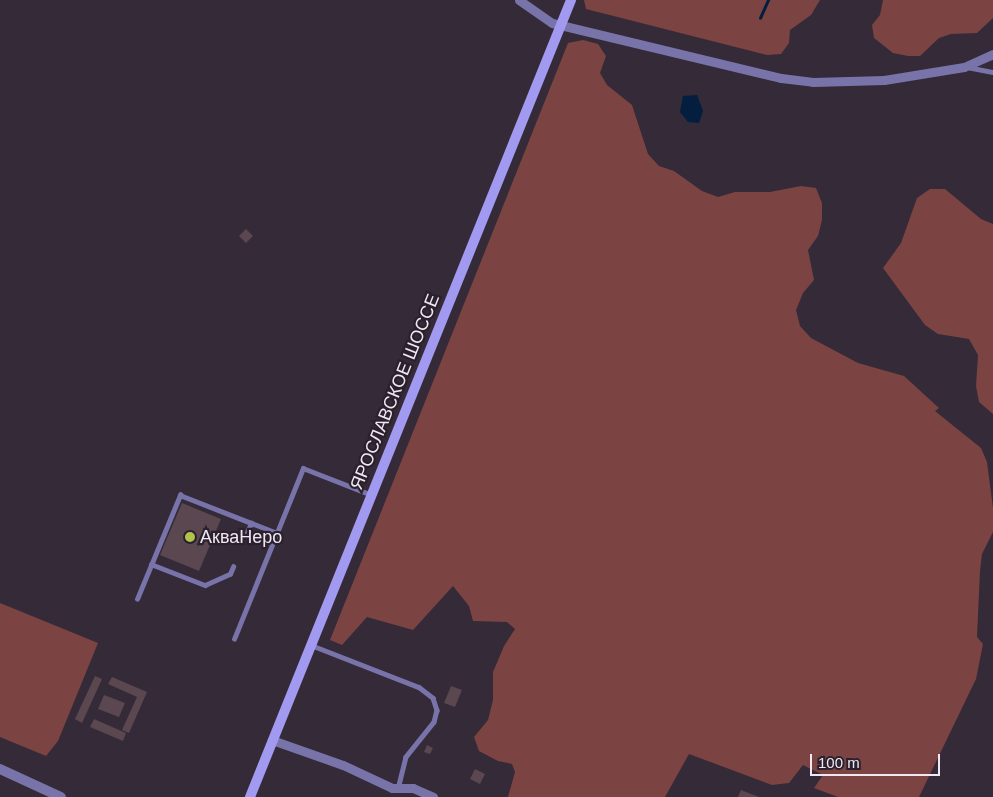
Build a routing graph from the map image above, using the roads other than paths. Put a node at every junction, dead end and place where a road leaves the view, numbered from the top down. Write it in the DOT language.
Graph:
graph roads {
  1 [pos="520,0"];
  2 [pos="571,0"];
  3 [pos="561,25"];
  4 [pos="993,54"];
  5 [pos="964,67"];
  6 [pos="993,72"];
  7 [pos="372,495"];
  8 [pos="251,523"];
  9 [pos="277,533"];
  10 [pos="246,535"];
  11 [pos="151,564"];
  12 [pos="233,567"];
  13 [pos="137,599"];
  14 [pos="234,639"];
  15 [pos="312,644"];
  16 [pos="272,740"];
  17 [pos="0,769"];
  18 [pos="398,788"];
  19 [pos="61,797"];
  20 [pos="250,797"];
  21 [pos="433,797"];
  1 -- 3 [label="street"];
  2 -- 3 [label="main road, ЯРОСЛАВСКОЕ ШОССЕ"];
  3 -- 5 [label="street"];
  3 -- 7 [label="main road, ЯРОСЛАВСКОЕ ШОССЕ"];
  4 -- 5 [label="street"];
  5 -- 6 [label="lane"];
  7 -- 9 [label="lane"];
  7 -- 15 [label="main road, ЯРОСЛАВСКОЕ ШОССЕ"];
  8 -- 9 [label="lane"];
  8 -- 10 [label="lane"];
  8 -- 11 [label="lane"];
  9 -- 14 [label="lane"];
  11 -- 12 [label="lane"];
  11 -- 13 [label="lane"];
  15 -- 16 [label="main road, ЯРОСЛАВСКОЕ ШОССЕ"];
  15 -- 18 [label="lane"];
  16 -- 18 [label="street"];
  16 -- 20 [label="main road, ЯРОСЛАВСКОЕ ШОССЕ"];
  17 -- 19 [label="street"];
  18 -- 21 [label="street"];
}
